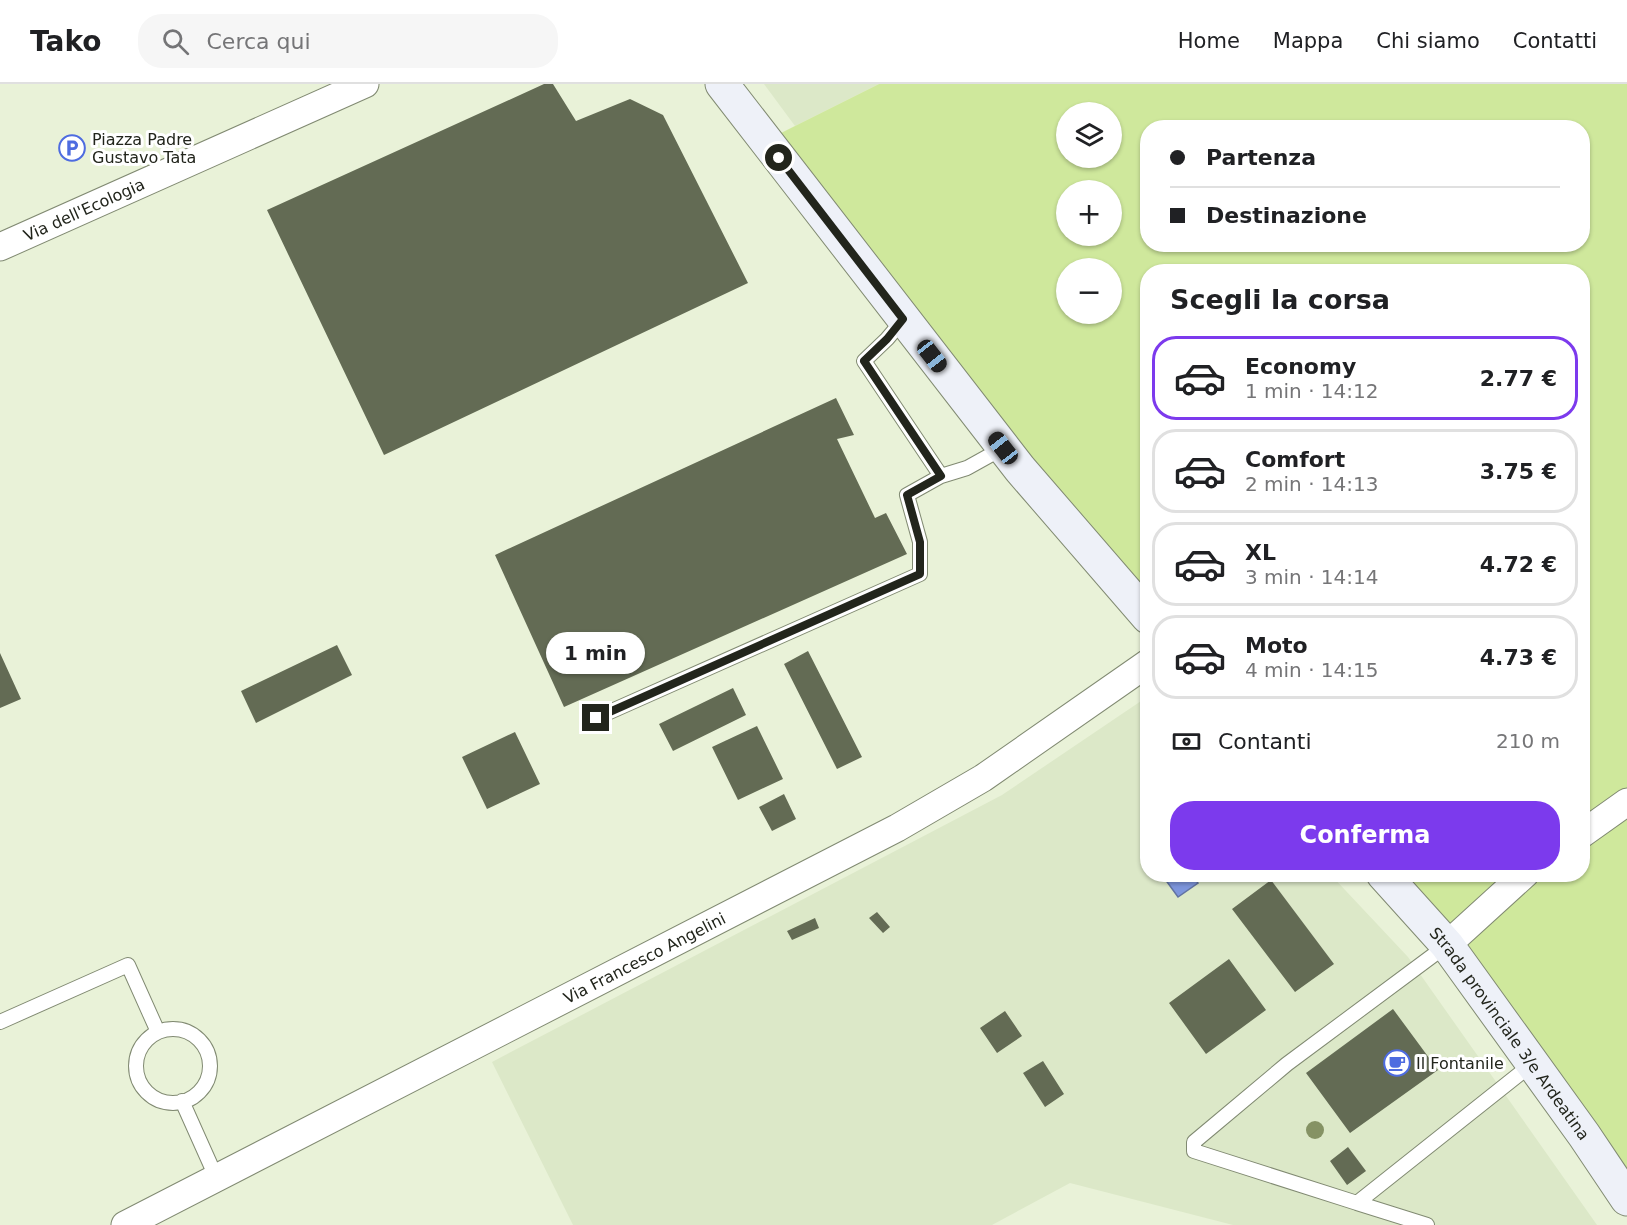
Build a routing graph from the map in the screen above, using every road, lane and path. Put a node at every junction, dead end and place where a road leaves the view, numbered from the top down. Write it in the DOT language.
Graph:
graph roads {
  1 [pos="365,84"];
  2 [pos="722,84"];
  3 [pos="0,247"];
  4 [pos="903,319"];
  5 [pos="1003,448"];
  6 [pos="941,476"];
  7 [pos="1140,608"];
  8 [pos="1140,669"];
  9 [pos="596,718"];
  10 [pos="1627,802"];
  11 [pos="1590,828"];
  12 [pos="1390,882"];
  13 [pos="1516,882"];
  14 [pos="1447,945"];
  15 [pos="0,1022"];
  16 [pos="158,1032"];
  17 [pos="1532,1064"];
  18 [pos="182,1101"];
  19 [pos="216,1178"];
  20 [pos="1627,1199"];
  21 [pos="1357,1203"];
  22 [pos="125,1225"];
  23 [pos="1427,1225"];
  1 -- 3 [label="street, Via dell'Ecologia"];
  2 -- 4 [label="main road"];
  4 -- 5 [label="main road"];
  4 -- 6 [label="lane"];
  5 -- 6 [label="lane"];
  5 -- 7 [label="main road"];
  6 -- 9 [label="lane"];
  8 -- 19 [label="street, Via Francesco Angelini"];
  10 -- 11 [label="street"];
  12 -- 14 [label="main road, Strada provinciale 3/e Ardeatina"];
  13 -- 14 [label="street"];
  14 -- 17 [label="main road, Strada provinciale 3/e Ardeatina"];
  14 -- 21 [label="lane"];
  15 -- 16 [label="lane"];
  16 -- 18 [label="lane"];
  16 -- 18 [label="lane"];
  17 -- 20 [label="main road, Strada provinciale 3/e Ardeatina"];
  17 -- 21 [label="lane"];
  18 -- 19 [label="lane"];
  19 -- 22 [label="street, Via Francesco Angelini"];
  21 -- 23 [label="lane"];
}
